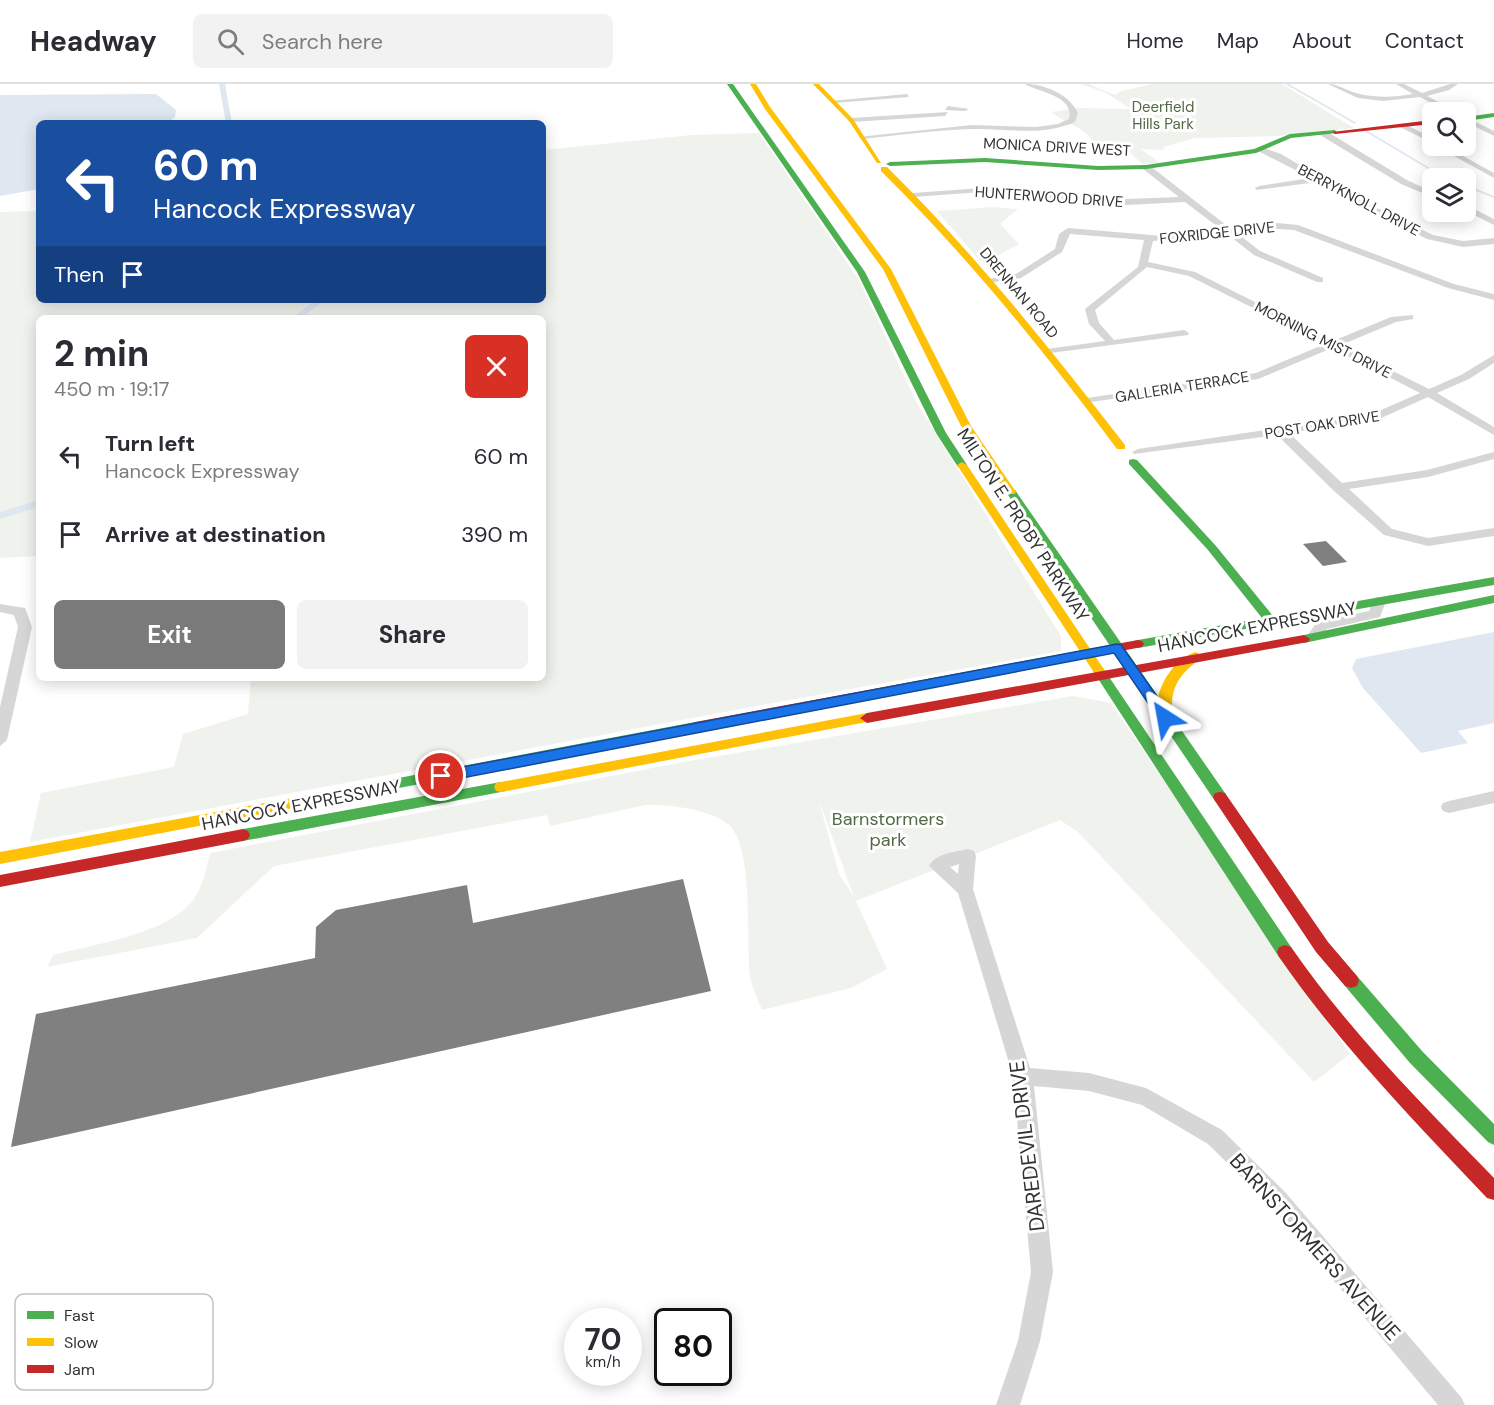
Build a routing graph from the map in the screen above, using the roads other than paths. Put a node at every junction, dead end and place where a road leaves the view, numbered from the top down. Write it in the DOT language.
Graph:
graph roads {
  1 [pos="730,84"];
  2 [pos="753,84"];
  3 [pos="816,84"];
  4 [pos="1029,84"];
  5 [pos="1331,84"];
  6 [pos="1399,84"];
  7 [pos="1455,84"];
  8 [pos="1419,95"];
  9 [pos="907,96"];
  10 [pos="834,102"];
  11 [pos="1433,102"];
  12 [pos="965,108"];
  13 [pos="945,109"];
  14 [pos="1494,115"];
  15 [pos="1476,118"];
  16 [pos="851,120"];
  17 [pos="1422,123"];
  18 [pos="1476,124"];
  19 [pos="1403,125"];
  20 [pos="961,128"];
  21 [pos="1323,133"];
  22 [pos="1494,134"];
  23 [pos="1422,135"];
  24 [pos="862,137"];
  25 [pos="1262,149"];
  26 [pos="1458,156"];
  27 [pos="884,165"];
  28 [pos="1146,167"];
  29 [pos="1494,176"];
  30 [pos="1317,180"];
  31 [pos="1259,188"];
  32 [pos="1422,190"];
  33 [pos="913,195"];
  34 [pos="1186,199"];
  35 [pos="1476,213"];
  36 [pos="1494,222"];
  37 [pos="1051,232"];
  38 [pos="1229,232"];
  39 [pos="1063,234"];
  40 [pos="1149,239"];
  41 [pos="1494,241"];
  42 [pos="1145,264"];
  43 [pos="987,280"];
  44 [pos="1320,280"];
  45 [pos="1494,297"];
  46 [pos="1410,318"];
  47 [pos="1184,333"];
  48 [pos="1112,343"];
  49 [pos="1331,345"];
  50 [pos="1047,352"];
  51 [pos="1492,364"];
  52 [pos="1429,393"];
  53 [pos="1086,401"];
  54 [pos="1281,432"];
  55 [pos="1494,432"];
  56 [pos="1494,454"];
  57 [pos="1135,457"];
  58 [pos="1337,487"];
  59 [pos="1494,531"];
  60 [pos="1494,581"];
  61 [pos="1494,599"];
  62 [pos="1378,601"];
  63 [pos="0,608"];
  64 [pos="1269,620"];
  65 [pos="1314,636"];
  66 [pos="1117,648"];
  67 [pos="1086,653"];
  68 [pos="1196,656"];
  69 [pos="1131,669"];
  70 [pos="1101,675"];
  71 [pos="1165,718"];
  72 [pos="0,740"];
  73 [pos="1494,797"];
  74 [pos="1449,807"];
  75 [pos="0,858"];
  76 [pos="0,881"];
  77 [pos="965,889"];
  78 [pos="1023,1076"];
  79 [pos="1494,1136"];
  80 [pos="1494,1191"];
  81 [pos="1008,1405"];
  82 [pos="1453,1405"];
  1 -- 67 [label="main road, MILTON E. PROBY PARKWAY"];
  2 -- 66 [label="main road, MILTON E. PROBY PARKWAY"];
  3 -- 10 [label="main road, DRENNAN ROAD"];
  4 -- 20 [label="street"];
  5 -- 8 [label="street"];
  6 -- 8 [label="street"];
  7 -- 8 [label="street"];
  8 -- 11 [label="street"];
  9 -- 10 [label="street"];
  10 -- 16 [label="main road, DRENNAN ROAD"];
  12 -- 13 [label="street"];
  13 -- 16 [label="street"];
  13 -- 20 [label="street"];
  14 -- 15 [label="main road"];
  16 -- 24 [label="main road, DRENNAN ROAD"];
  17 -- 19 [label="main road, MONICA DRIVE WEST"];
  18 -- 22 [label="street"];
  19 -- 21 [label="main road, MONICA DRIVE WEST"];
  19 -- 23 [label="street"];
  20 -- 24 [label="street"];
  21 -- 25 [label="main road, MONICA DRIVE WEST"];
  21 -- 32 [label="street"];
  24 -- 27 [label="main road, DRENNAN ROAD"];
  25 -- 28 [label="main road, MONICA DRIVE WEST"];
  25 -- 30 [label="street, BERRYKNOLL DRIVE"];
  26 -- 29 [label="street"];
  27 -- 28 [label="main road, MONICA DRIVE WEST"];
  27 -- 33 [label="main road, DRENNAN ROAD"];
  28 -- 34 [label="street"];
  30 -- 31 [label="street"];
  30 -- 41 [label="street, BERRYKNOLL DRIVE"];
  33 -- 34 [label="street, HUNTERWOOD DRIVE"];
  33 -- 43 [label="main road, DRENNAN ROAD"];
  34 -- 38 [label="street"];
  35 -- 36 [label="street"];
  37 -- 39 [label="street, FOXRIDGE DRIVE"];
  38 -- 40 [label="street, FOXRIDGE DRIVE"];
  38 -- 44 [label="street"];
  38 -- 45 [label="street, FOXRIDGE DRIVE"];
  39 -- 40 [label="street, FOXRIDGE DRIVE"];
  39 -- 43 [label="street"];
  40 -- 42 [label="street"];
  42 -- 48 [label="street"];
  42 -- 49 [label="street, MORNING MIST DRIVE"];
  43 -- 50 [label="main road, DRENNAN ROAD"];
  46 -- 49 [label="street, GALLERIA TERRACE"];
  47 -- 48 [label="street"];
  48 -- 50 [label="street"];
  49 -- 52 [label="street, MORNING MIST DRIVE"];
  49 -- 53 [label="street, GALLERIA TERRACE"];
  50 -- 53 [label="main road, DRENNAN ROAD"];
  51 -- 52 [label="street, POST OAK DRIVE"];
  52 -- 54 [label="street, POST OAK DRIVE"];
  52 -- 55 [label="street, MORNING MIST DRIVE"];
  53 -- 57 [label="main road, DRENNAN ROAD"];
  54 -- 57 [label="street, POST OAK DRIVE"];
  54 -- 58 [label="street"];
  56 -- 58 [label="street"];
  57 -- 64 [label="main road"];
  58 -- 59 [label="street"];
  60 -- 62 [label="main road, HANCOCK EXPRESSWAY"];
  61 -- 65 [label="main road, HANCOCK EXPRESSWAY"];
  62 -- 64 [label="main road, HANCOCK EXPRESSWAY"];
  62 -- 65 [label="street"];
  63 -- 72 [label="street"];
  64 -- 66 [label="main road, HANCOCK EXPRESSWAY"];
  65 -- 68 [label="main road, HANCOCK EXPRESSWAY"];
  66 -- 67 [label="main road, HANCOCK EXPRESSWAY"];
  66 -- 69 [label="main road, MILTON E. PROBY PARKWAY"];
  67 -- 70 [label="main road, MILTON E. PROBY PARKWAY"];
  67 -- 75 [label="main road, HANCOCK EXPRESSWAY"];
  68 -- 69 [label="main road, HANCOCK EXPRESSWAY"];
  68 -- 71 [label="main road"];
  69 -- 70 [label="main road, HANCOCK EXPRESSWAY"];
  69 -- 71 [label="main road, MILTON E. PROBY PARKWAY"];
  70 -- 76 [label="main road, HANCOCK EXPRESSWAY"];
  70 -- 80 [label="main road, MILTON E. PROBY PARKWAY"];
  71 -- 79 [label="main road, MILTON E. PROBY PARKWAY"];
  73 -- 74 [label="street"];
  77 -- 78 [label="street, DAREDEVIL DRIVE"];
  78 -- 81 [label="street, DAREDEVIL DRIVE"];
  78 -- 82 [label="street, BARNSTORMERS AVENUE"];
}
